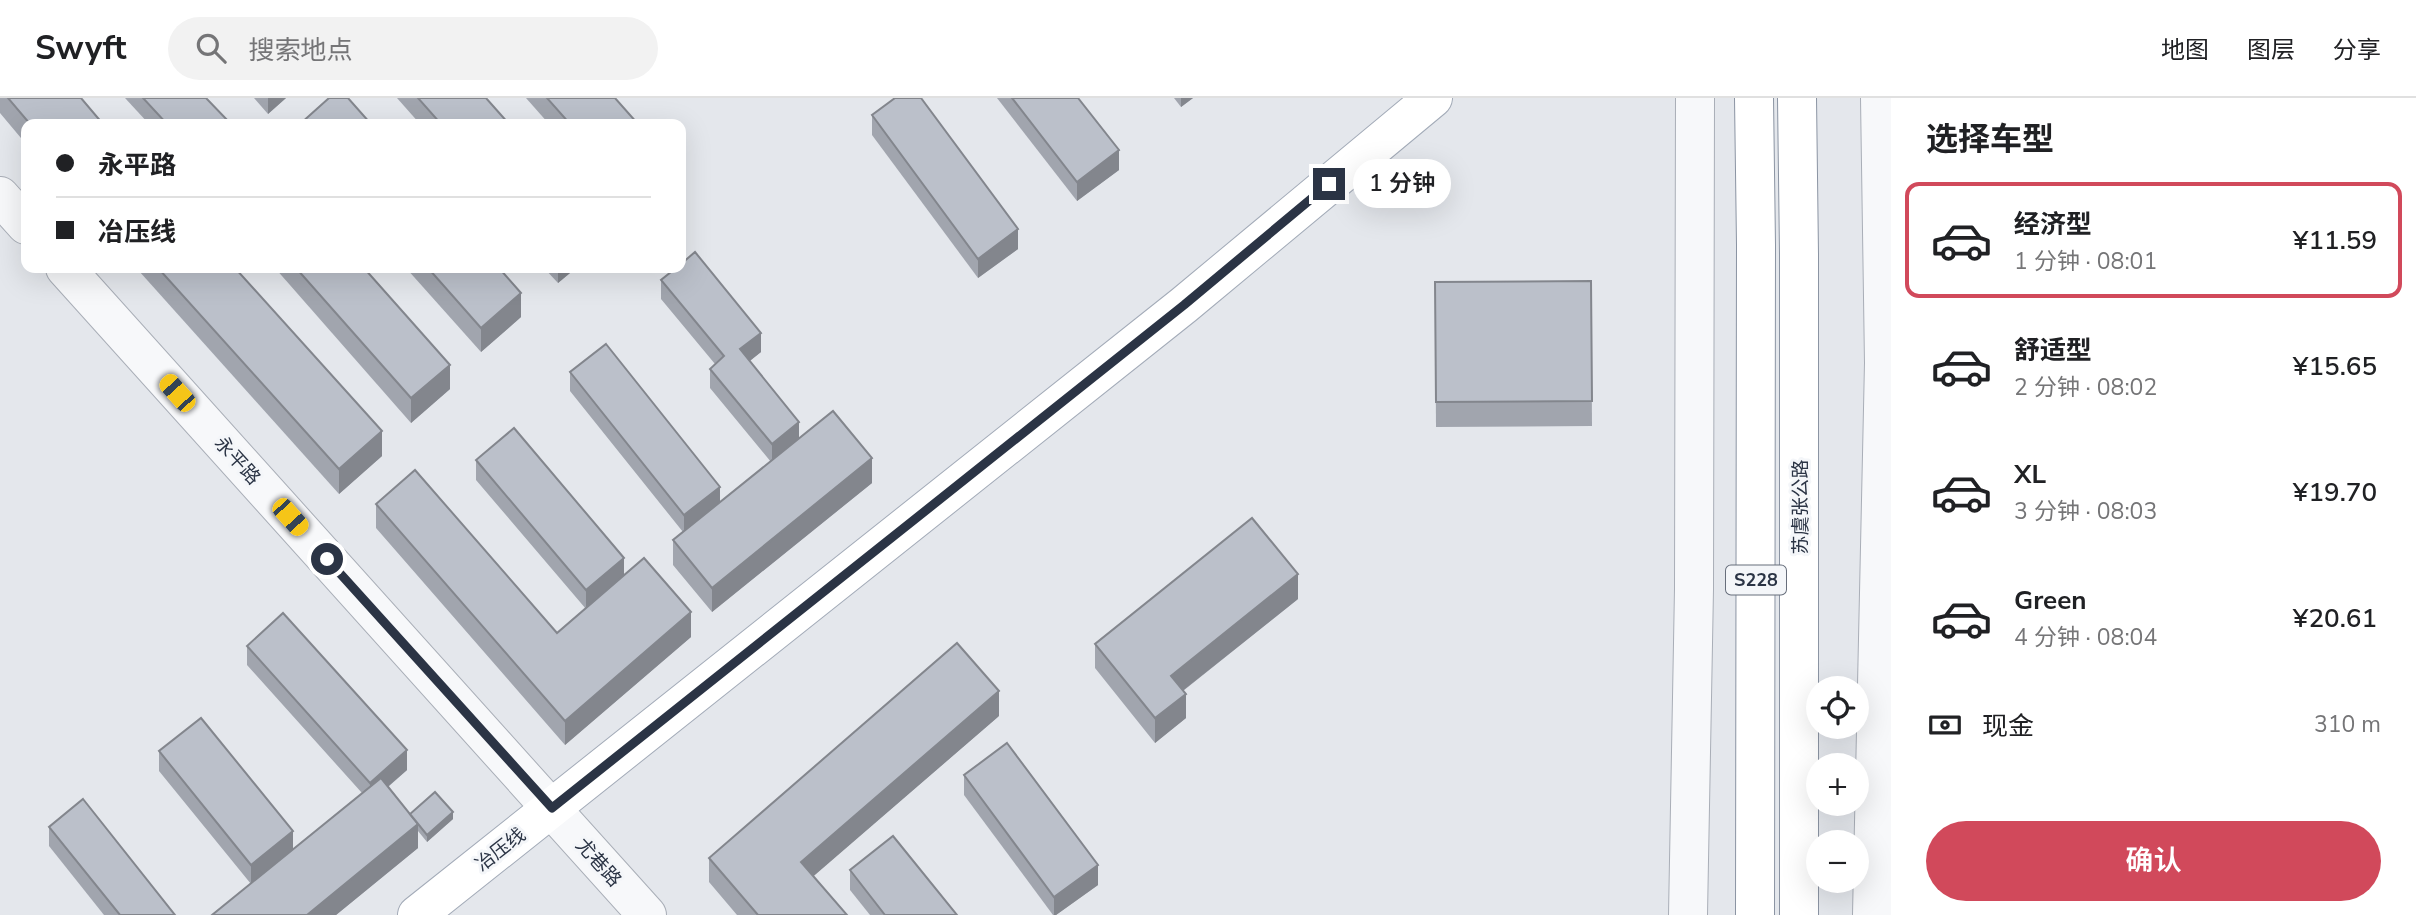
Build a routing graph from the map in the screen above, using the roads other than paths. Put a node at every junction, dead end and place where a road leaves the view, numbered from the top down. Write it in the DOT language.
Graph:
graph roads {
  1 [pos="1433,98"];
  2 [pos="1695,98"];
  3 [pos="1754,98"];
  4 [pos="1797,98"];
  5 [pos="1880,98"];
  6 [pos="0,196"];
  7 [pos="21,219"];
  8 [pos="70,273"];
  9 [pos="552,808"];
  10 [pos="417,915"];
  11 [pos="646,915"];
  12 [pos="1688,915"];
  13 [pos="1755,915"];
  14 [pos="1799,915"];
  15 [pos="1872,915"];
  1 -- 9 [label="main road, 冶压线"];
  2 -- 12 [label="street"];
  3 -- 13 [label="main road, S228"];
  4 -- 14 [label="main road, 苏虞张公路 / S228"];
  5 -- 15 [label="street"];
  6 -- 7 [label="street"];
  8 -- 9 [label="street, 永平路"];
  9 -- 10 [label="main road, 冶压线"];
  9 -- 11 [label="street, 尤巷路"];
}
